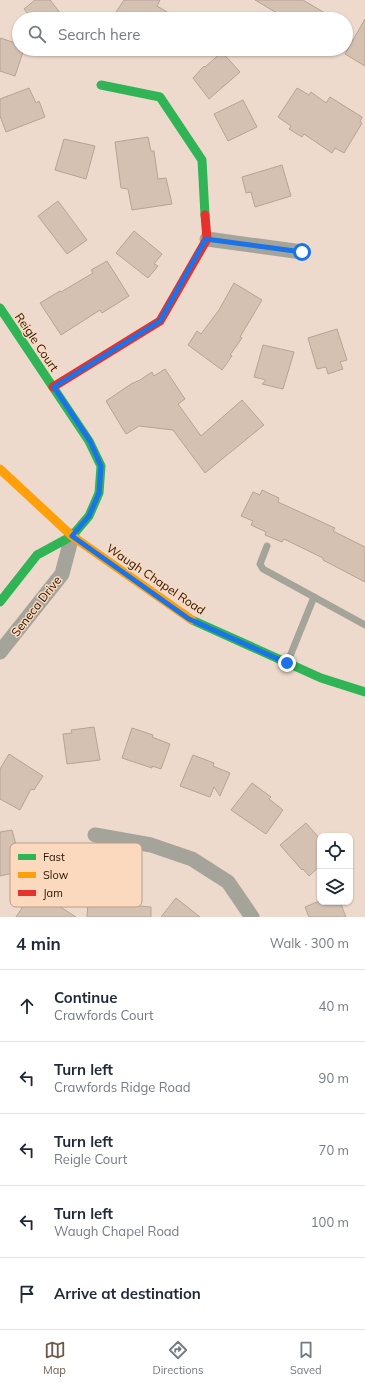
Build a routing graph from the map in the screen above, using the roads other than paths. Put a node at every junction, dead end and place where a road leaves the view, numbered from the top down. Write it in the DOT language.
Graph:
graph roads {
  1 [pos="101,85"];
  2 [pos="206,239"];
  3 [pos="302,252"];
  4 [pos="0,308"];
  5 [pos="54,387"];
  6 [pos="0,468"];
  7 [pos="72,536"];
  8 [pos="267,546"];
  9 [pos="314,597"];
  10 [pos="0,602"];
  11 [pos="365,625"];
  12 [pos="0,652"];
  13 [pos="287,663"];
  14 [pos="365,692"];
  15 [pos="95,835"];
  16 [pos="252,917"];
  1 -- 2 [label="street"];
  2 -- 3 [label="street"];
  2 -- 5 [label="street"];
  4 -- 5 [label="street, Reigle Court"];
  5 -- 7 [label="street, Reigle Court"];
  6 -- 7 [label="street, Waugh Chapel Road"];
  7 -- 10 [label="street"];
  7 -- 12 [label="street, Seneca Drive"];
  7 -- 13 [label="street, Waugh Chapel Road"];
  8 -- 9 [label="lane"];
  9 -- 11 [label="lane"];
  9 -- 13 [label="lane"];
  13 -- 14 [label="street, Waugh Chapel Road"];
  15 -- 16 [label="street"];
}
